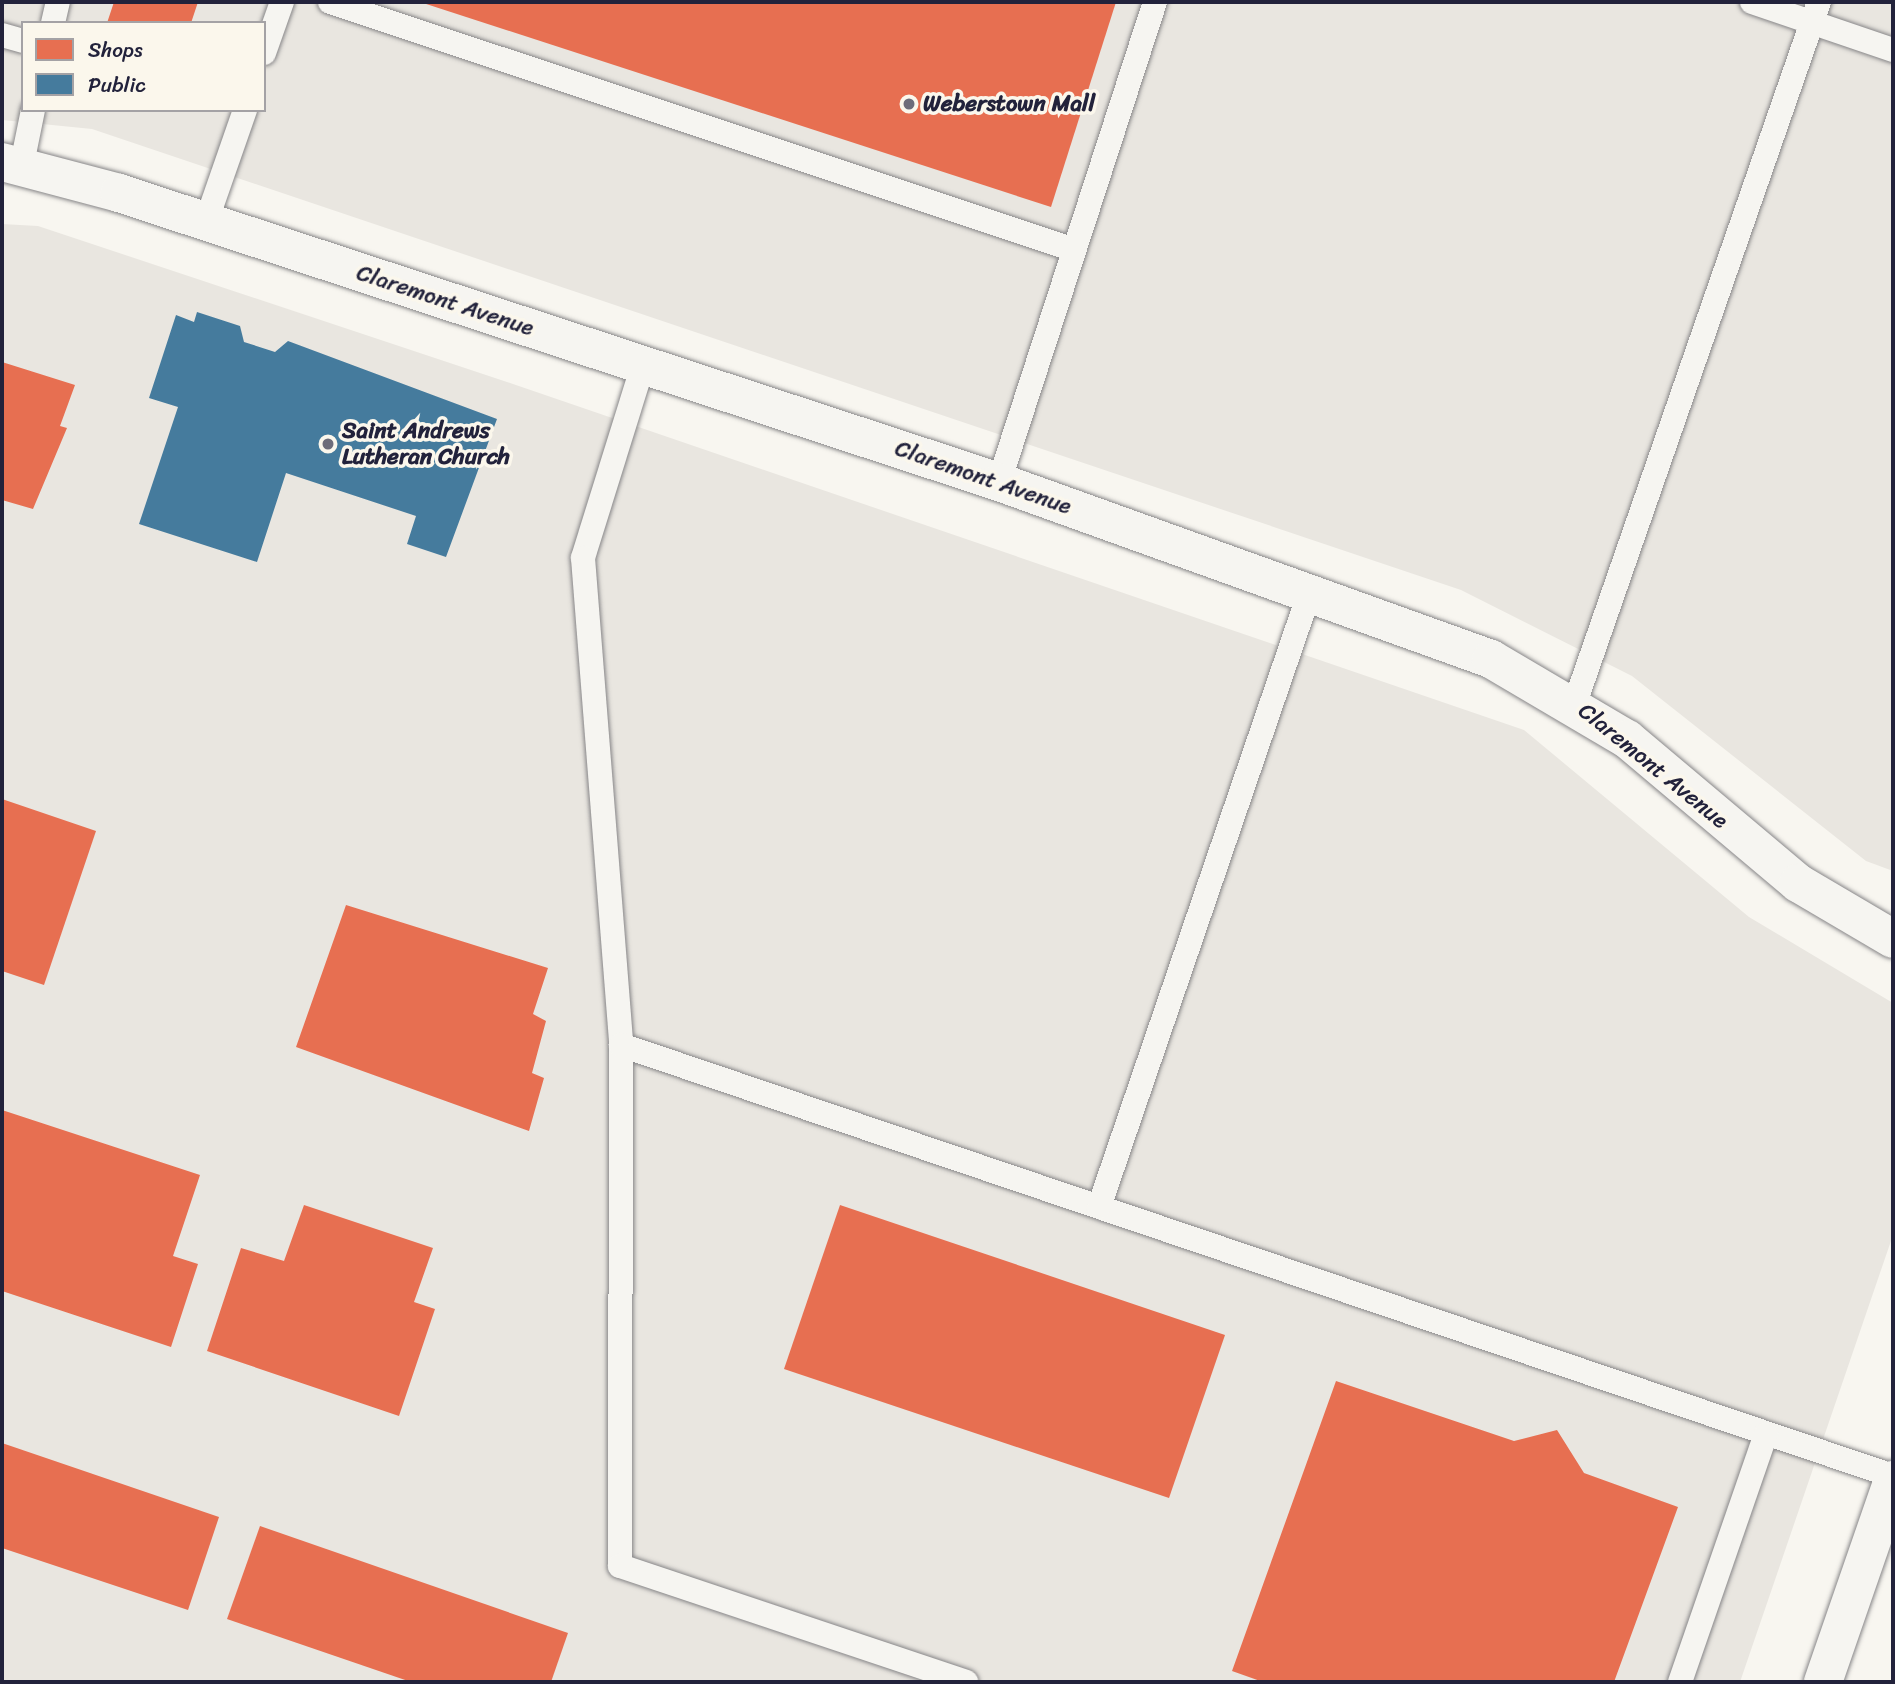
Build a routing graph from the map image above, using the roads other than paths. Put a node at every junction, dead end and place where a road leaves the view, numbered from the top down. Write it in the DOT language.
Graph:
graph roads {
  1 [pos="58,2"];
  2 [pos="282,2"];
  3 [pos="330,2"];
  4 [pos="1155,2"];
  5 [pos="1752,2"];
  6 [pos="1815,12"];
  7 [pos="53,21"];
  8 [pos="2,35"];
  9 [pos="21,40"];
  10 [pos="266,47"];
  11 [pos="1893,50"];
  12 [pos="32,112"];
  13 [pos="243,112"];
  14 [pos="12,163"];
  15 [pos="206,222"];
  16 [pos="1074,250"];
  17 [pos="643,365"];
  18 [pos="999,481"];
  19 [pos="1308,594"];
  20 [pos="1575,703"];
  21 [pos="1893,939"];
  22 [pos="621,1045"];
  23 [pos="1099,1207"];
  24 [pos="1766,1434"];
  25 [pos="1893,1478"];
  26 [pos="966,1682"];
  27 [pos="1680,1682"];
  28 [pos="1823,1682"];
  1 -- 7 [label="lane"];
  2 -- 10 [label="lane"];
  3 -- 16 [label="lane"];
  4 -- 16 [label="lane"];
  5 -- 6 [label="lane"];
  6 -- 11 [label="lane"];
  6 -- 20 [label="lane"];
  8 -- 9 [label="lane"];
  12 -- 14 [label="lane"];
  13 -- 15 [label="lane"];
  14 -- 15 [label="street, Claremont Avenue"];
  15 -- 17 [label="street, Claremont Avenue"];
  16 -- 18 [label="lane"];
  17 -- 18 [label="street, Claremont Avenue"];
  17 -- 22 [label="lane"];
  18 -- 19 [label="street, Claremont Avenue"];
  19 -- 20 [label="street, Claremont Avenue"];
  19 -- 23 [label="lane"];
  20 -- 21 [label="street, Claremont Avenue"];
  22 -- 23 [label="lane"];
  22 -- 26 [label="lane"];
  23 -- 24 [label="lane"];
  24 -- 25 [label="lane"];
  24 -- 27 [label="lane"];
  25 -- 28 [label="street"];
}
